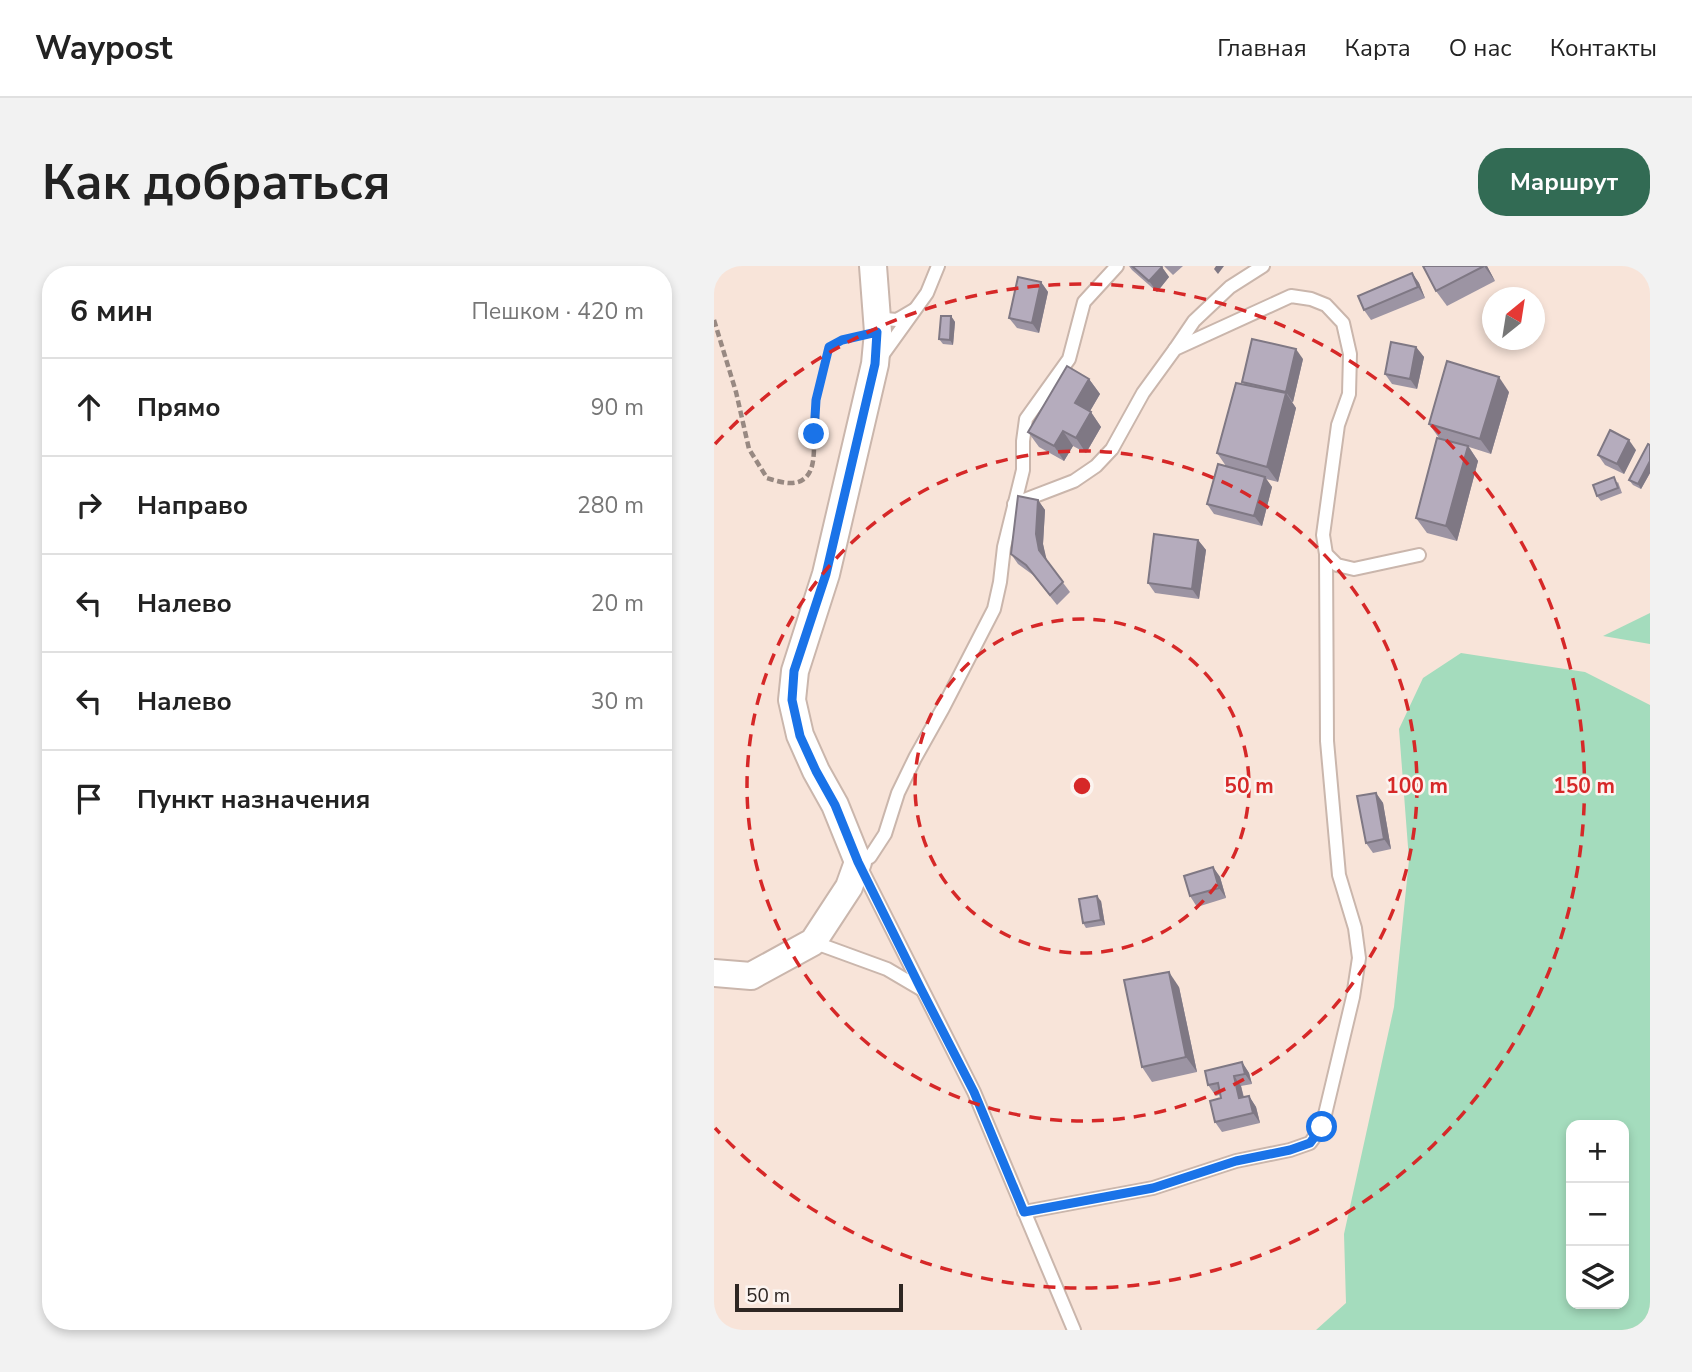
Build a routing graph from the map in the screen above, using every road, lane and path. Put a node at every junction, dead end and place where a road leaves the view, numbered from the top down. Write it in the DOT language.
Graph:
graph roads {
  1 [pos="873,266"];
  2 [pos="938,266"];
  3 [pos="1117,266"];
  4 [pos="1263,266"];
  5 [pos="916,309"];
  6 [pos="714,320"];
  7 [pos="877,320"];
  8 [pos="1175,349"];
  9 [pos="875,364"];
  10 [pos="1013,504"];
  11 [pos="1326,554"];
  12 [pos="1419,555"];
  13 [pos="858,862"];
  14 [pos="813,942"];
  15 [pos="714,973"];
  16 [pos="921,989"];
  17 [pos="1024,1212"];
  18 [pos="1074,1330"];
  1 -- 7 [label="street"];
  2 -- 5 [label="lane"];
  3 -- 10 [label="lane"];
  4 -- 8 [label="lane"];
  5 -- 7 [label="lane"];
  5 -- 9 [label="lane"];
  6 -- 7 [label="path"];
  7 -- 9 [label="street"];
  8 -- 10 [label="lane"];
  8 -- 11 [label="lane"];
  9 -- 13 [label="street"];
  10 -- 13 [label="lane"];
  11 -- 12 [label="lane"];
  11 -- 17 [label="lane"];
  13 -- 14 [label="street"];
  13 -- 16 [label="lane"];
  14 -- 15 [label="street"];
  14 -- 16 [label="lane"];
  16 -- 17 [label="lane"];
  17 -- 18 [label="lane"];
}
